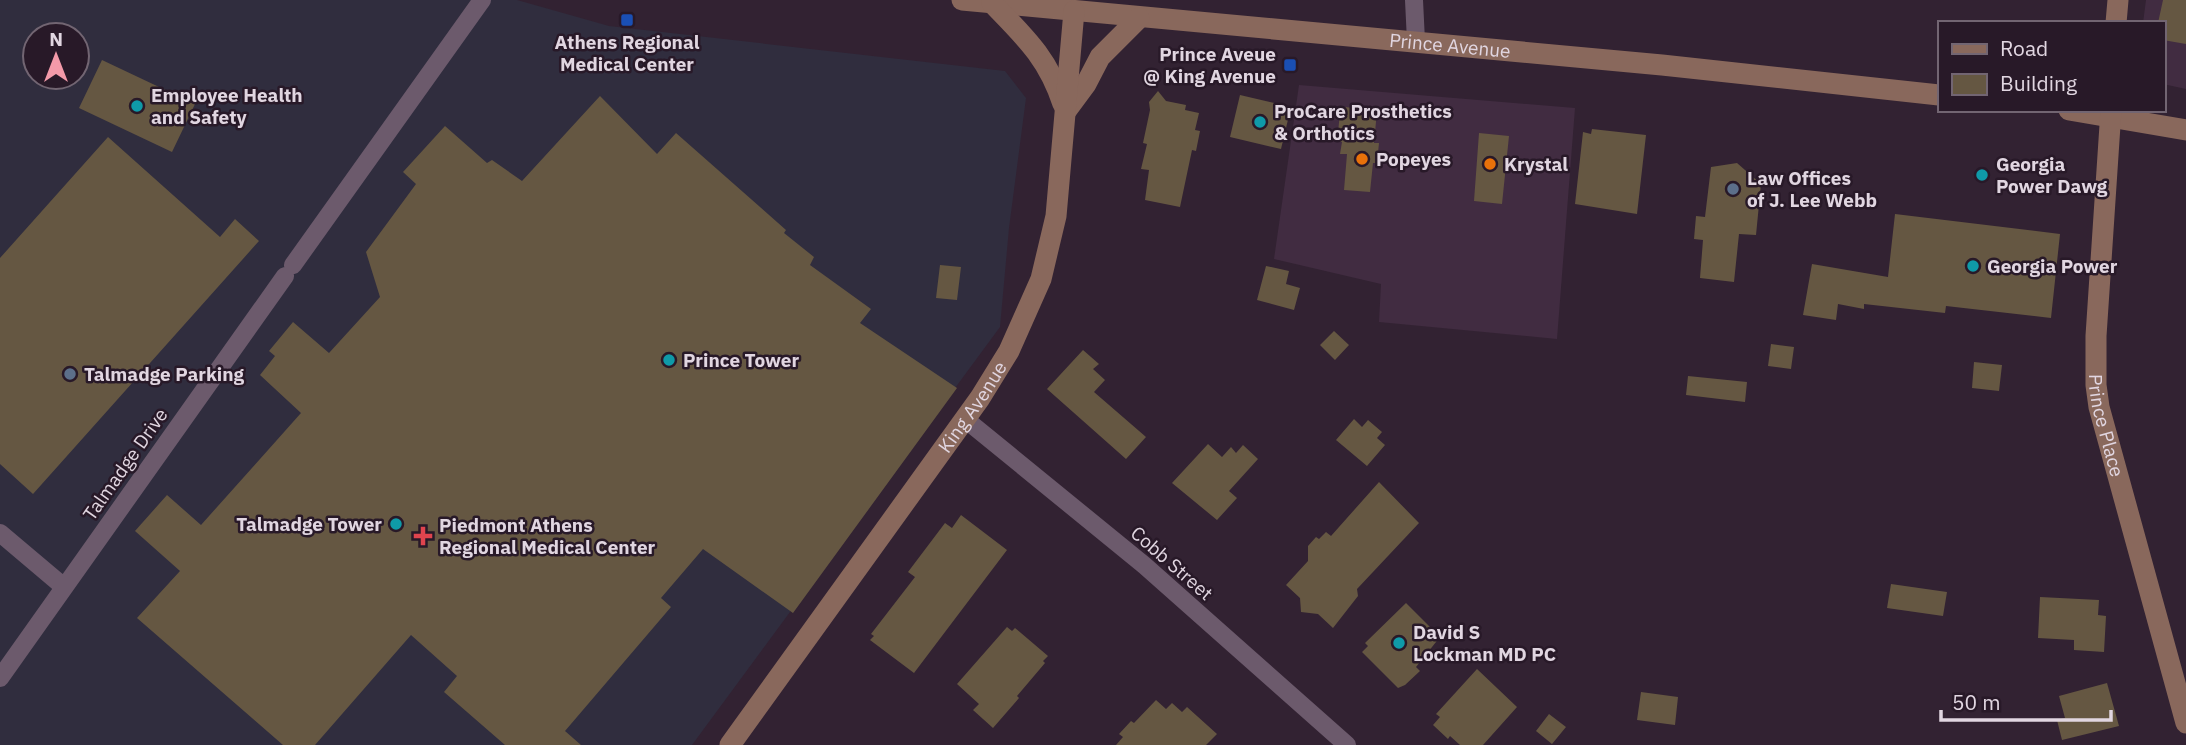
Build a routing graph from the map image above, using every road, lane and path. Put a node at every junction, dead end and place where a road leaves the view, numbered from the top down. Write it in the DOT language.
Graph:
graph roads {
  1 [pos="482,0"];
  2 [pos="962,0"];
  3 [pos="1414,0"];
  4 [pos="2118,0"];
  5 [pos="992,3"];
  6 [pos="1074,11"];
  7 [pos="1139,18"];
  8 [pos="2116,21"];
  9 [pos="1416,41"];
  10 [pos="1938,95"];
  11 [pos="1065,113"];
  12 [pos="2111,113"];
  13 [pos="2186,130"];
  14 [pos="965,419"];
  15 [pos="0,534"];
  16 [pos="64,587"];
  17 [pos="0,678"];
  18 [pos="2186,723"];
  19 [pos="730,745"];
  20 [pos="1347,745"];
  1 -- 16 [label="street, Talmadge Drive"];
  2 -- 5 [label="street, Prince Avenue"];
  3 -- 9 [label="street"];
  4 -- 8 [label="street"];
  5 -- 6 [label="street, Prince Avenue"];
  5 -- 11 [label="street"];
  6 -- 7 [label="street, Prince Avenue"];
  6 -- 11 [label="street, King Avenue"];
  7 -- 9 [label="street, Prince Avenue"];
  7 -- 11 [label="street"];
  9 -- 10 [label="street, Prince Avenue"];
  11 -- 14 [label="street, King Avenue"];
  12 -- 13 [label="street"];
  12 -- 18 [label="street, Prince Place"];
  14 -- 19 [label="street, King Avenue"];
  14 -- 20 [label="street, Cobb Street"];
  15 -- 16 [label="street"];
  16 -- 17 [label="street, Talmadge Drive"];
}
